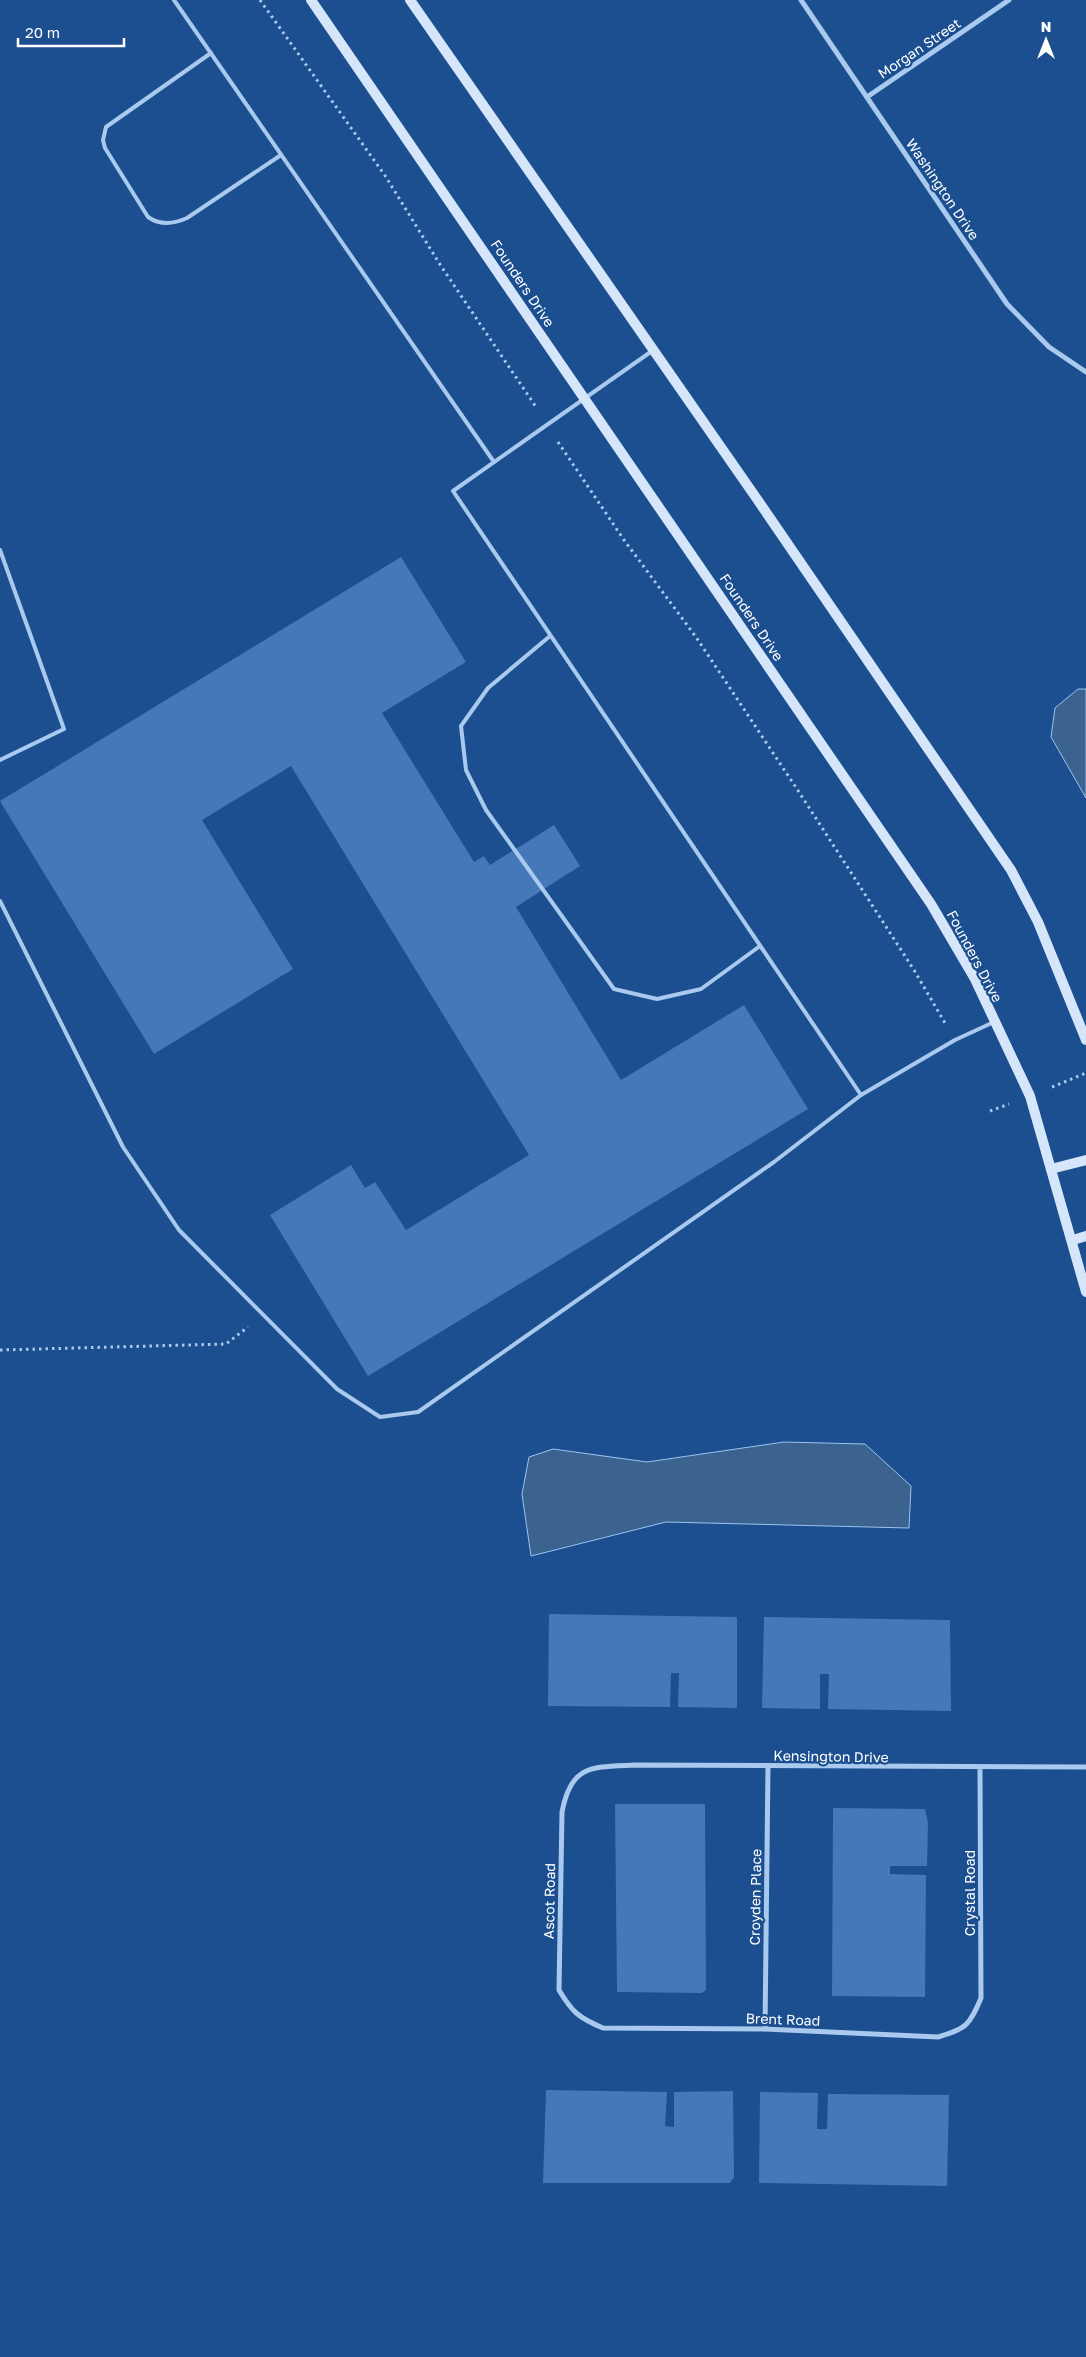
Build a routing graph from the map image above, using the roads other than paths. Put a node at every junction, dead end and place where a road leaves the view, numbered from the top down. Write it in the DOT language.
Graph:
graph roads {
  1 [pos="174,0"];
  2 [pos="312,0"];
  3 [pos="410,0"];
  4 [pos="801,0"];
  5 [pos="1009,0"];
  6 [pos="211,53"];
  7 [pos="867,97"];
  8 [pos="281,155"];
  9 [pos="653,350"];
  10 [pos="1086,372"];
  11 [pos="585,397"];
  12 [pos="494,462"];
  13 [pos="0,550"];
  14 [pos="550,636"];
  15 [pos="0,760"];
  16 [pos="0,901"];
  17 [pos="760,946"];
  18 [pos="994,1022"];
  19 [pos="1086,1040"];
  20 [pos="862,1095"];
  21 [pos="1086,1160"];
  22 [pos="1051,1169"];
  23 [pos="1086,1236"];
  24 [pos="1073,1240"];
  25 [pos="1086,1292"];
  26 [pos="768,1766"];
  27 [pos="1086,1768"];
  28 [pos="980,1769"];
  29 [pos="577,1774"];
  30 [pos="974,2016"];
  31 [pos="585,2021"];
  32 [pos="765,2029"];
  1 -- 6 [label="lane"];
  2 -- 11 [label="main road, Founders Drive"];
  3 -- 9 [label="main road"];
  4 -- 7 [label="street, Washington Drive"];
  5 -- 7 [label="street, Morgan Street"];
  6 -- 8 [label="lane"];
  6 -- 8 [label="lane"];
  7 -- 10 [label="street, Washington Drive"];
  8 -- 12 [label="lane"];
  9 -- 11 [label="lane"];
  9 -- 19 [label="main road"];
  11 -- 12 [label="lane"];
  11 -- 18 [label="main road, Founders Drive"];
  12 -- 14 [label="lane"];
  13 -- 15 [label="lane"];
  14 -- 17 [label="lane"];
  14 -- 17 [label="lane"];
  16 -- 20 [label="lane"];
  17 -- 20 [label="lane"];
  18 -- 20 [label="lane"];
  18 -- 22 [label="main road, Founders Drive"];
  21 -- 22 [label="main road"];
  22 -- 24 [label="main road, Founders Drive"];
  23 -- 24 [label="main road"];
  24 -- 25 [label="main road, Founders Drive"];
  26 -- 28 [label="street, Kensington Drive"];
  26 -- 29 [label="street, Kensington Drive"];
  26 -- 32 [label="street, Croyden Place"];
  27 -- 28 [label="street, Kensington Drive"];
  28 -- 30 [label="street, Crystal Road"];
  29 -- 31 [label="street, Ascot Road"];
  30 -- 32 [label="street, Brent Road"];
  31 -- 32 [label="street, Brent Road"];
}
